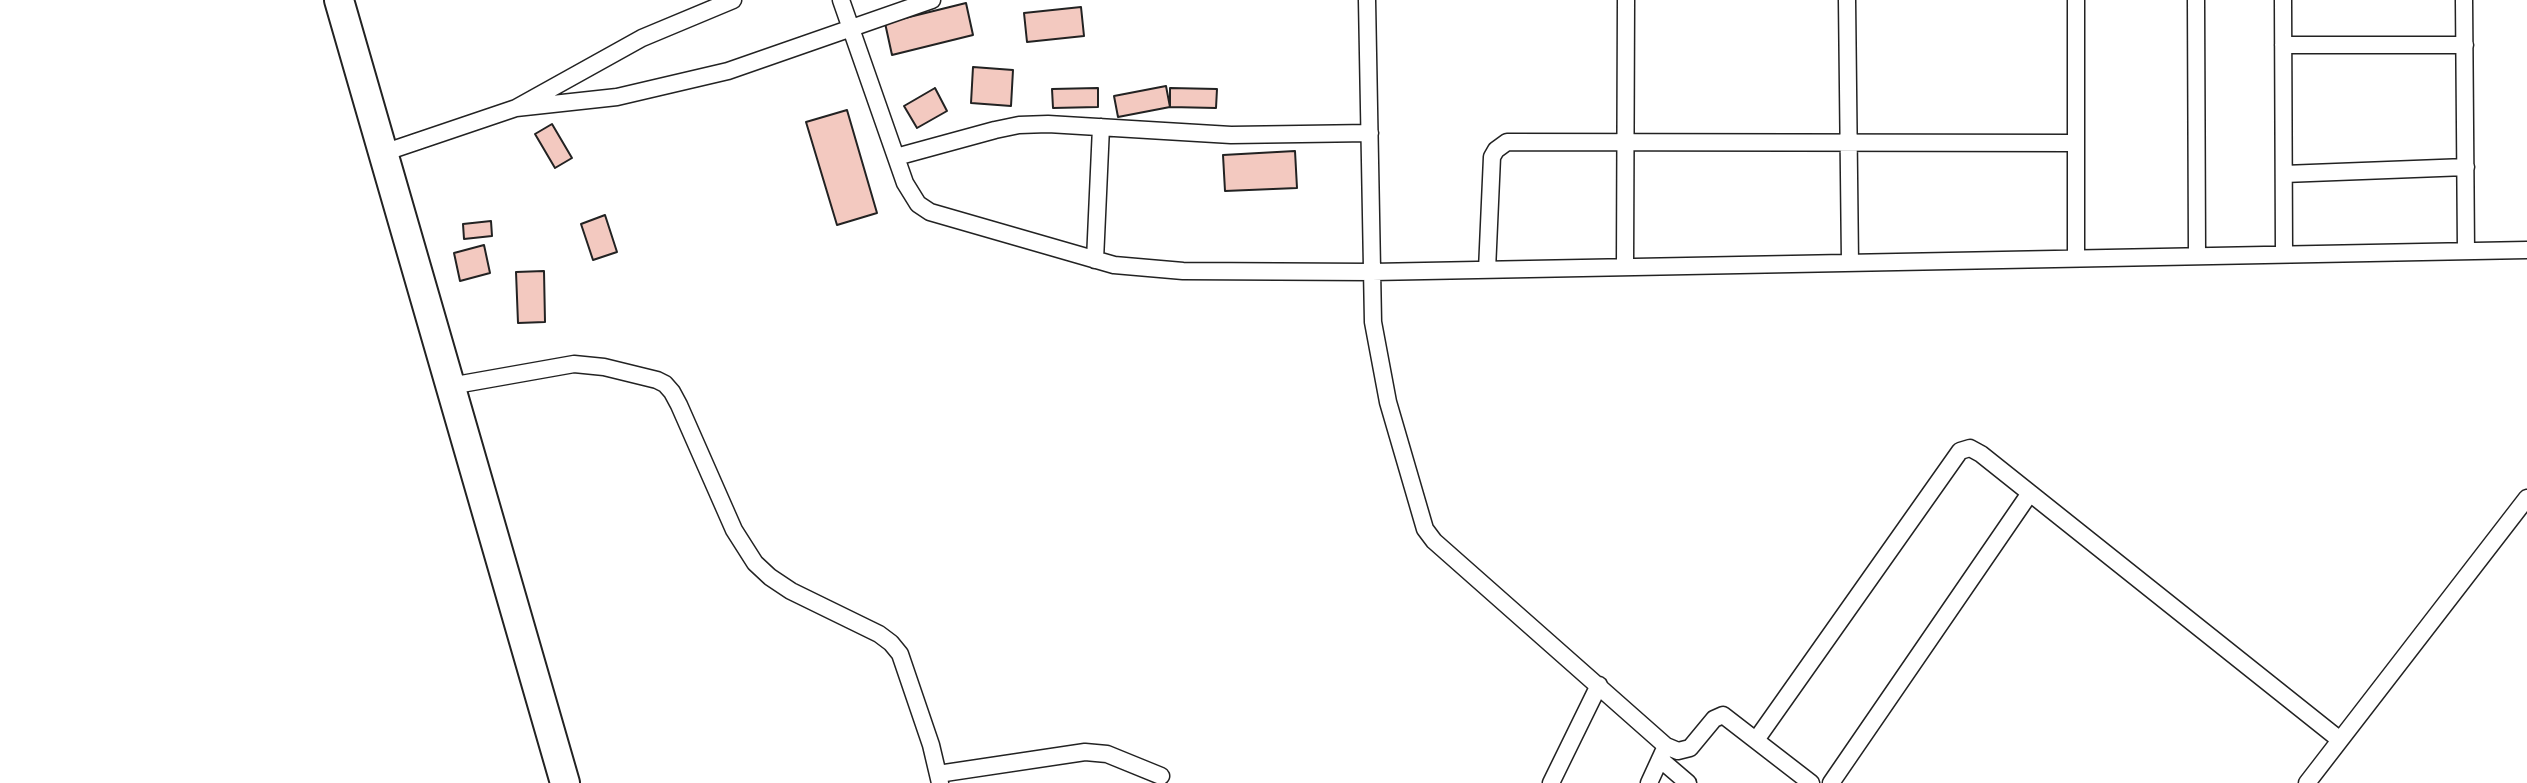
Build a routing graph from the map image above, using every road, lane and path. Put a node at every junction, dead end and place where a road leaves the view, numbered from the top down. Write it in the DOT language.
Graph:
graph roads {
  1 [pos="339,0"];
  2 [pos="733,0"];
  3 [pos="841,0"];
  4 [pos="932,0"];
  5 [pos="1367,0"];
  6 [pos="1626,0"];
  7 [pos="1847,0"];
  8 [pos="2076,0"];
  9 [pos="2196,0"];
  10 [pos="2283,0"];
  11 [pos="2464,0"];
  12 [pos="851,29"];
  13 [pos="2283,45"];
  14 [pos="2465,45"];
  15 [pos="516,108"];
  16 [pos="1101,127"];
  17 [pos="1370,132"];
  18 [pos="1626,143"];
  19 [pos="1849,143"];
  20 [pos="2076,143"];
  21 [pos="383,153"];
  22 [pos="896,157"];
  23 [pos="2466,167"];
  24 [pos="2284,174"];
  25 [pos="2527,250"];
  26 [pos="2466,251"];
  27 [pos="2284,254"];
  28 [pos="2197,255"];
  29 [pos="2076,257"];
  30 [pos="1095,260"];
  31 [pos="1850,262"];
  32 [pos="1625,267"];
  33 [pos="1487,270"];
  34 [pos="1372,272"];
  35 [pos="450,386"];
  36 [pos="2030,493"];
  37 [pos="2527,498"];
  38 [pos="1599,685"];
  39 [pos="1756,740"];
  40 [pos="2340,740"];
  41 [pos="1663,752"];
  42 [pos="1161,776"];
  43 [pos="939,779"];
  44 [pos="565,783"];
  45 [pos="1551,783"];
  46 [pos="1649,783"];
  47 [pos="1688,783"];
  48 [pos="1811,783"];
  49 [pos="1831,783"];
  50 [pos="2307,783"];
  1 -- 21 [label="highway"];
  2 -- 15 [label="street"];
  3 -- 12 [label="street"];
  4 -- 12 [label="street"];
  5 -- 17 [label="street"];
  6 -- 18 [label="street"];
  7 -- 19 [label="street"];
  8 -- 20 [label="street"];
  9 -- 28 [label="street"];
  10 -- 13 [label="street"];
  11 -- 14 [label="street"];
  12 -- 15 [label="street"];
  12 -- 22 [label="street"];
  13 -- 14 [label="street"];
  13 -- 24 [label="street"];
  14 -- 23 [label="street"];
  15 -- 21 [label="street"];
  16 -- 17 [label="street"];
  16 -- 22 [label="street"];
  16 -- 30 [label="street"];
  17 -- 34 [label="street"];
  18 -- 19 [label="street"];
  18 -- 32 [label="street"];
  18 -- 33 [label="street"];
  19 -- 20 [label="street"];
  19 -- 31 [label="street"];
  20 -- 29 [label="street"];
  21 -- 35 [label="highway"];
  22 -- 30 [label="street"];
  23 -- 24 [label="street"];
  23 -- 26 [label="street"];
  24 -- 27 [label="street"];
  25 -- 26 [label="street"];
  26 -- 27 [label="street"];
  27 -- 28 [label="street"];
  28 -- 29 [label="street"];
  29 -- 31 [label="street"];
  30 -- 34 [label="street"];
  31 -- 32 [label="street"];
  32 -- 33 [label="street"];
  33 -- 34 [label="street"];
  34 -- 38 [label="street"];
  35 -- 43 [label="street"];
  35 -- 44 [label="highway"];
  36 -- 39 [label="street"];
  36 -- 40 [label="street"];
  36 -- 49 [label="street"];
  37 -- 40 [label="street"];
  38 -- 41 [label="street"];
  38 -- 45 [label="street"];
  39 -- 41 [label="street"];
  39 -- 48 [label="street"];
  40 -- 50 [label="street"];
  41 -- 46 [label="street"];
  41 -- 47 [label="street"];
  42 -- 43 [label="street"];
}
